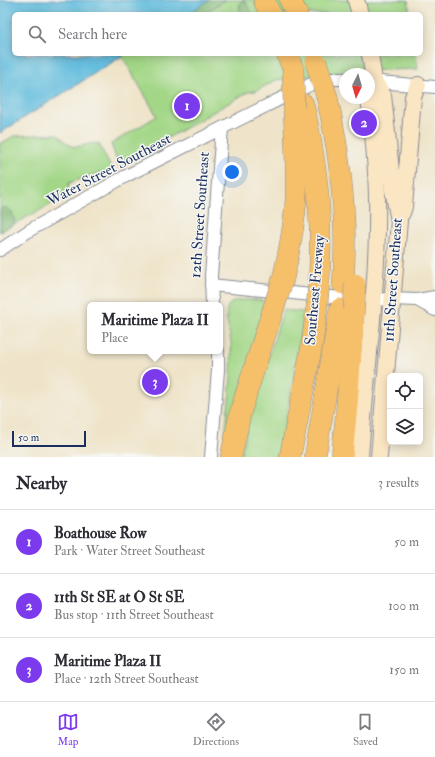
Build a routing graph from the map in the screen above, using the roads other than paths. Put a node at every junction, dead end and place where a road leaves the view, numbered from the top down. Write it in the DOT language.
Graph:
graph roads {
  1 [pos="264,0"];
  2 [pos="290,0"];
  3 [pos="356,0"];
  4 [pos="269,12"];
  5 [pos="296,12"];
  6 [pos="359,12"];
  7 [pos="370,56"];
  8 [pos="315,58"];
  9 [pos="290,62"];
  10 [pos="370,68"];
  11 [pos="339,79"];
  12 [pos="375,85"];
  13 [pos="418,85"];
  14 [pos="435,86"];
  15 [pos="375,88"];
  16 [pos="370,104"];
  17 [pos="298,106"];
  18 [pos="222,128"];
  19 [pos="399,221"];
  20 [pos="0,250"];
  21 [pos="211,285"];
  22 [pos="435,297"];
  23 [pos="392,298"];
  24 [pos="373,299"];
  25 [pos="417,300"];
  26 [pos="212,302"];
  27 [pos="347,309"];
  28 [pos="435,310"];
  29 [pos="218,354"];
  30 [pos="211,457"];
  31 [pos="231,457"];
  32 [pos="290,457"];
  33 [pos="315,457"];
  34 [pos="342,457"];
  35 [pos="360,457"];
  36 [pos="379,457"];
  1 -- 4 [label="highway"];
  2 -- 5 [label="highway"];
  3 -- 6 [label="main road"];
  7 -- 10 [label="main road, 11th Street Southeast"];
  8 -- 27 [label="highway, Southeast Freeway, bridge"];
  9 -- 17 [label="highway, Southeast Freeway, bridge"];
  11 -- 18 [label="street, Water Street Southeast"];
  12 -- 13 [label="street"];
  13 -- 14 [label="street"];
  13 -- 19 [label="main road"];
  15 -- 19 [label="main road, 11th Street Southeast"];
  16 -- 24 [label="main road, 11th Street Southeast"];
  17 -- 31 [label="highway, bridge"];
  17 -- 32 [label="highway, Southeast Freeway, bridge"];
  18 -- 20 [label="street, Water Street Southeast"];
  18 -- 21 [label="street, 12th Street Southeast"];
  19 -- 23 [label="main road, 11th Street Southeast"];
  21 -- 24 [label="street"];
  21 -- 26 [label="street, 12th Street Southeast"];
  22 -- 25 [label="street"];
  23 -- 24 [label="street"];
  23 -- 25 [label="street"];
  23 -- 36 [label="main road, 11th Street Southeast"];
  24 -- 35 [label="main road, 11th Street Southeast"];
  25 -- 28 [label="street"];
  27 -- 33 [label="highway, Southeast Freeway"];
  27 -- 34 [label="highway"];
  29 -- 30 [label="street"];
}
